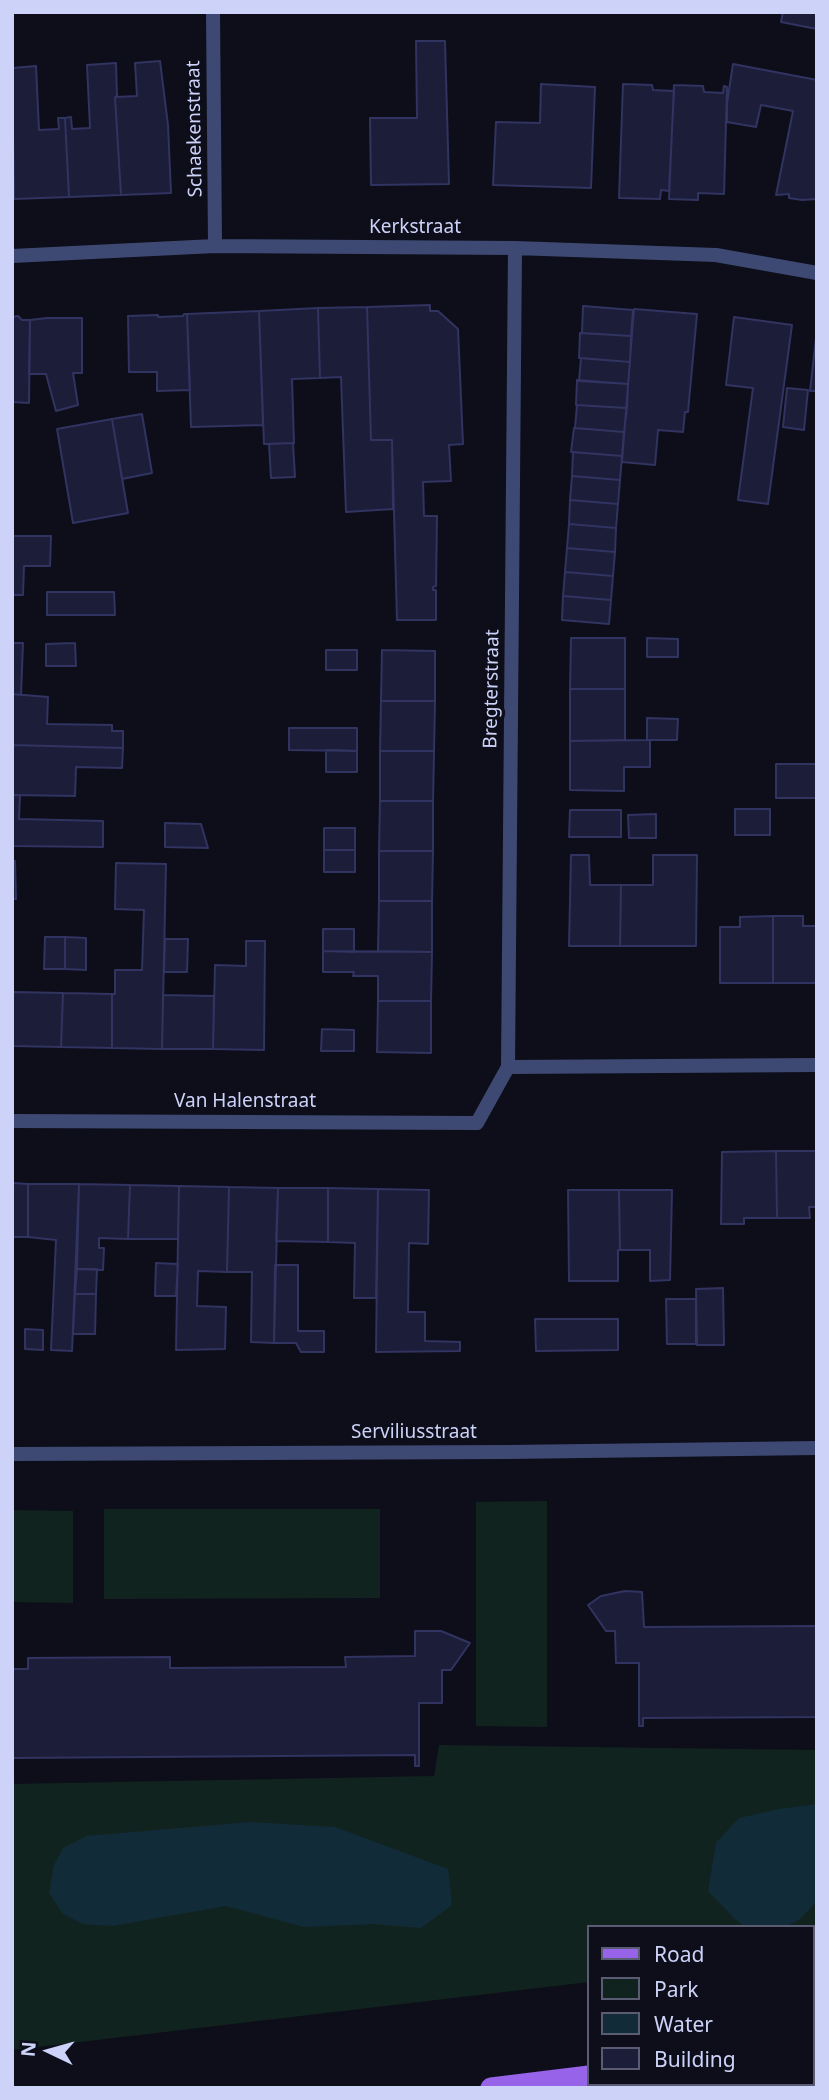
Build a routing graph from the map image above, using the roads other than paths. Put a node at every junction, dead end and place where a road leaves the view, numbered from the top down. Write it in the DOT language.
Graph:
graph roads {
  1 [pos="213,12"];
  2 [pos="215,246"];
  3 [pos="515,248"];
  4 [pos="12,256"];
  5 [pos="817,273"];
  6 [pos="817,1065"];
  7 [pos="508,1066"];
  8 [pos="12,1121"];
  9 [pos="477,1123"];
  10 [pos="817,1448"];
  11 [pos="12,1454"];
  12 [pos="588,2076"];
  13 [pos="491,2088"];
  1 -- 2 [label="street, Schaekenstraat"];
  2 -- 3 [label="street, Kerkstraat"];
  2 -- 4 [label="street, Kerkstraat"];
  3 -- 5 [label="street, Kerkstraat"];
  3 -- 7 [label="street, Bregterstraat"];
  6 -- 7 [label="street"];
  7 -- 9 [label="street, Bregterstraat"];
  8 -- 9 [label="street, Van Halenstraat"];
  10 -- 11 [label="street, Serviliusstraat"];
  12 -- 13 [label="main road"];
}
